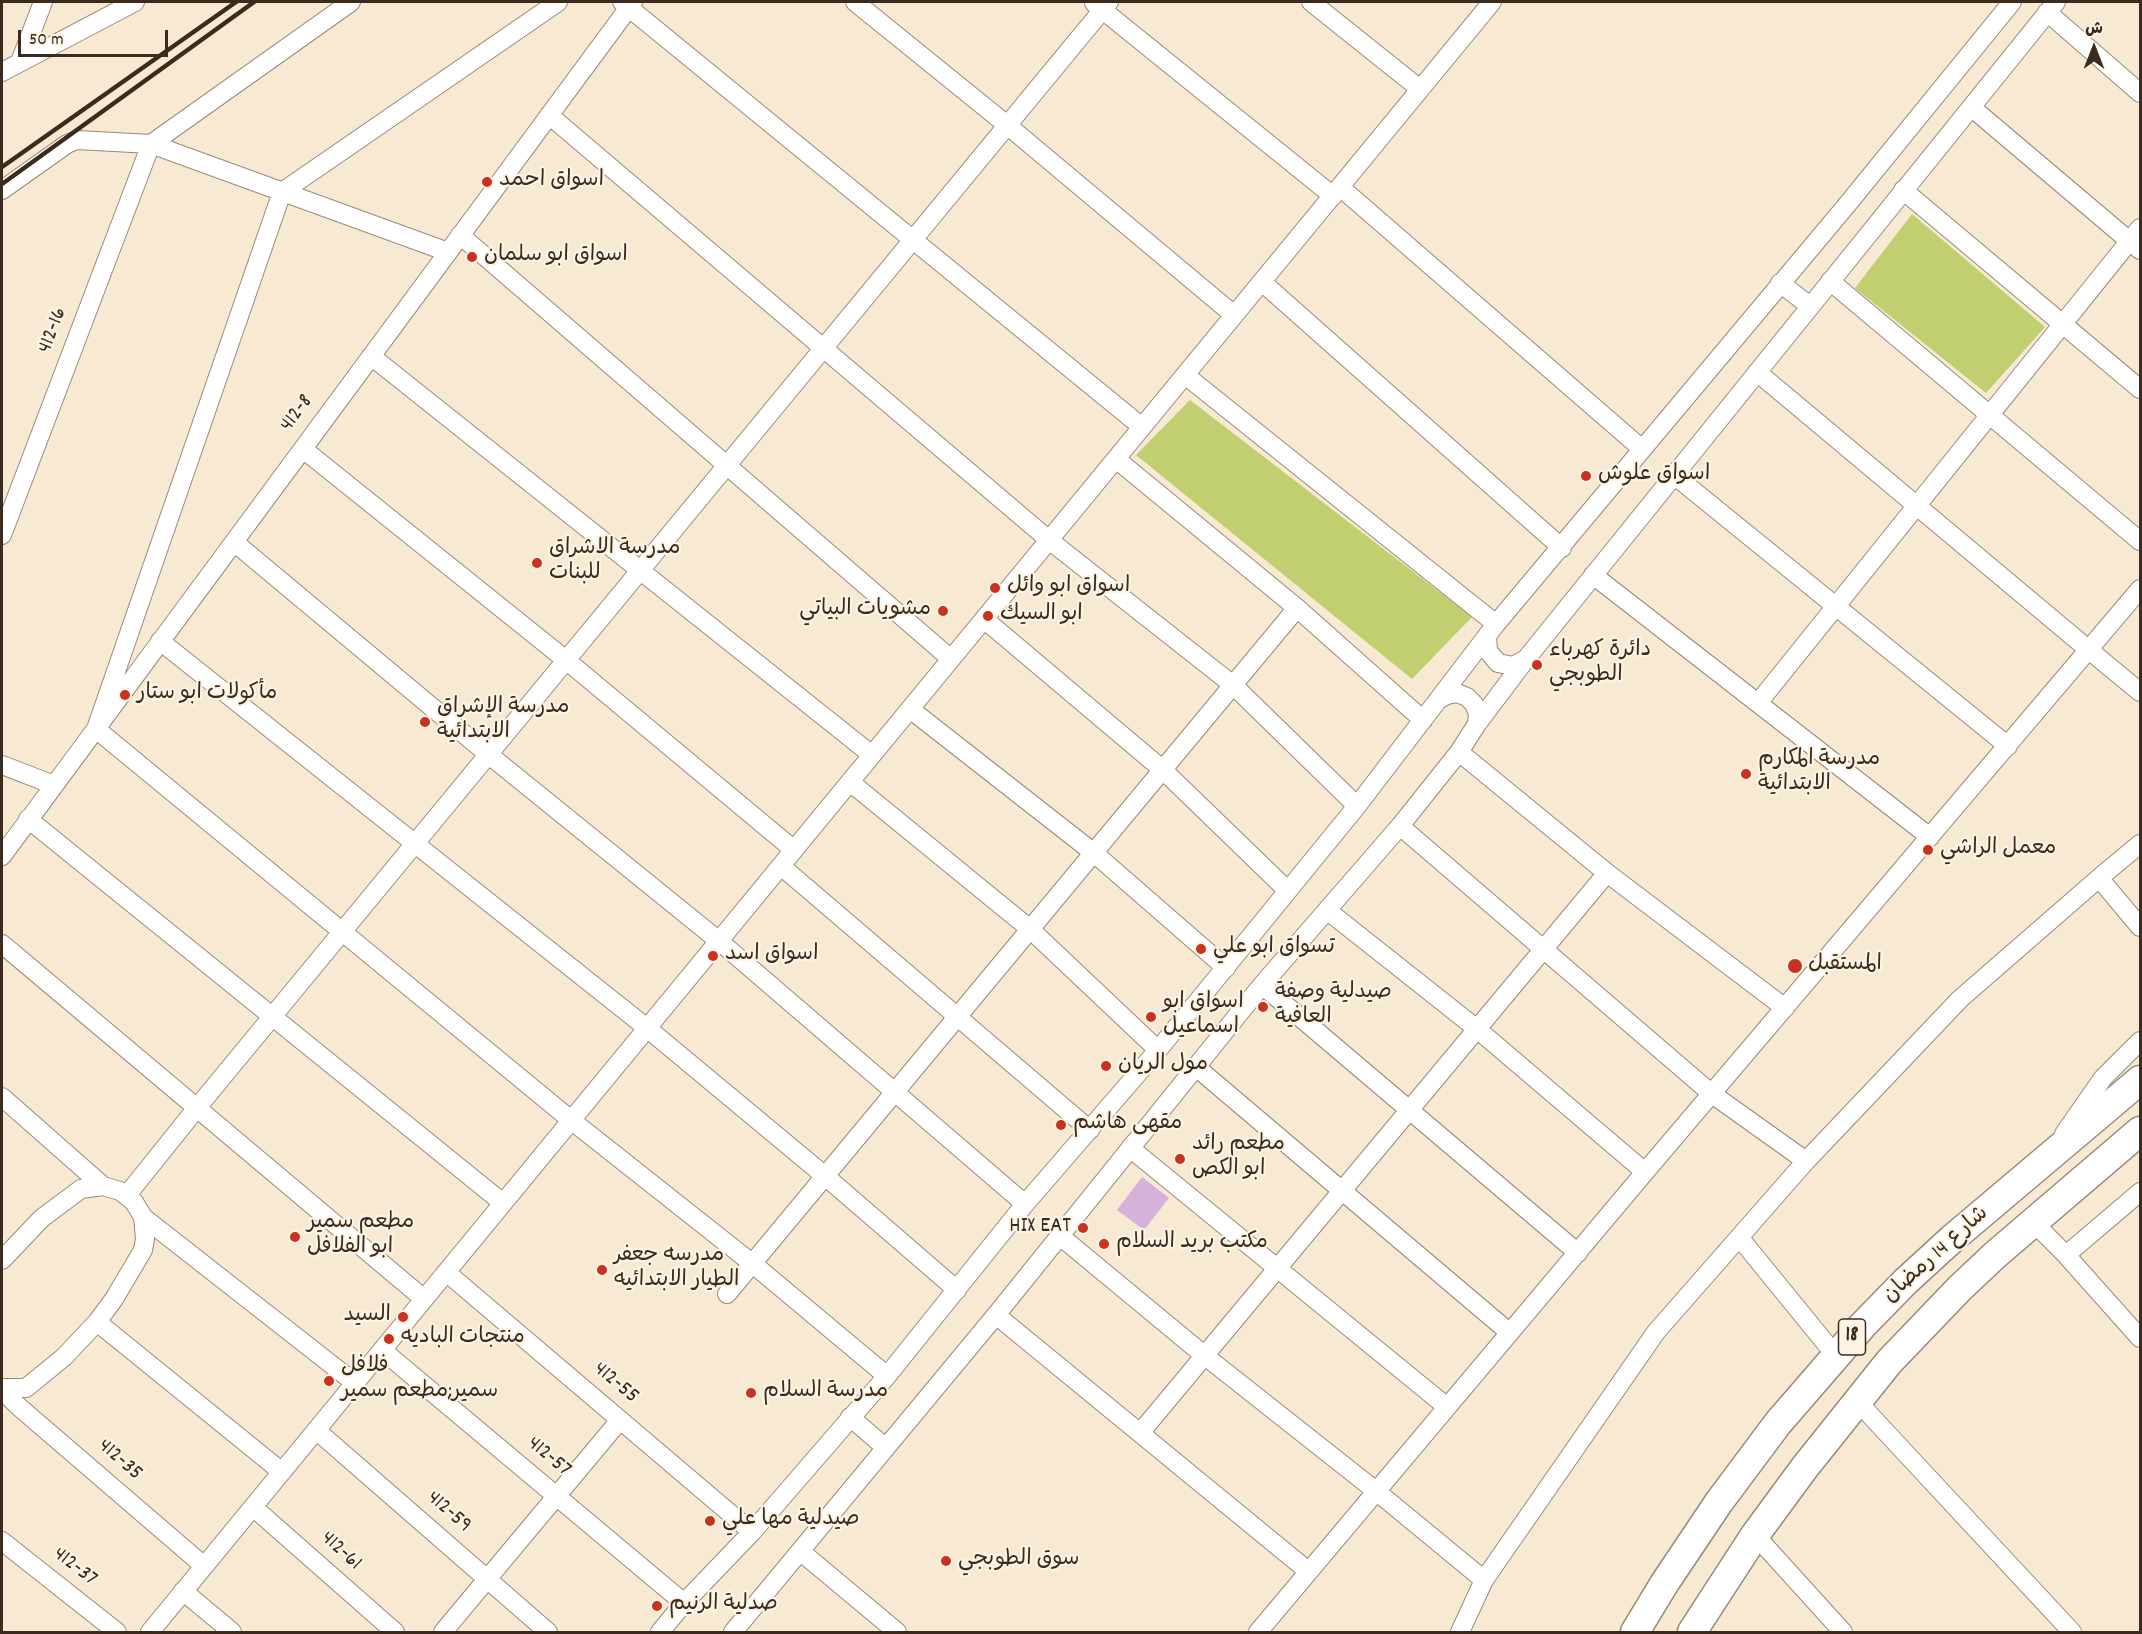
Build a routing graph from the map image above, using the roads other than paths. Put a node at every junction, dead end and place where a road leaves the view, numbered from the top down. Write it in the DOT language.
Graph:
graph roads {
  1 [pos="43,2"];
  2 [pos="135,2"];
  3 [pos="351,2"];
  4 [pos="558,2"];
  5 [pos="855,2"];
  6 [pos="1311,2"];
  7 [pos="1492,2"];
  8 [pos="2012,2"];
  9 [pos="628,4"];
  10 [pos="1101,4"];
  11 [pos="2052,7"];
  12 [pos="20,62"];
  13 [pos="2,72"];
  14 [pos="1420,89"];
  15 [pos="2140,93"];
  16 [pos="1971,107"];
  17 [pos="549,116"];
  18 [pos="1007,125"];
  19 [pos="151,144"];
  20 [pos="2,190"];
  21 [pos="1903,190"];
  22 [pos="1336,191"];
  23 [pos="282,192"];
  24 [pos="460,235"];
  25 [pos="913,239"];
  26 [pos="2137,239"];
  27 [pos="448,252"];
  28 [pos="1830,281"];
  29 [pos="1262,282"];
  30 [pos="1780,283"];
  31 [pos="1810,306"];
  32 [pos="1234,315"];
  33 [pos="2063,324"];
  34 [pos="822,349"];
  35 [pos="371,356"];
  36 [pos="1757,372"];
  37 [pos="1185,375"];
  38 [pos="2140,389"];
  39 [pos="1990,415"];
  40 [pos="1142,427"];
  41 [pos="303,448"];
  42 [pos="1641,449"];
  43 [pos="1116,459"];
  44 [pos="726,466"];
  45 [pos="1674,475"];
  46 [pos="1917,506"];
  47 [pos="2,536"];
  48 [pos="1049,540"];
  49 [pos="2140,541"];
  50 [pos="234,542"];
  51 [pos="1562,548"];
  52 [pos="640,570"];
  53 [pos="1593,575"];
  54 [pos="2140,589"];
  55 [pos="1836,606"];
  56 [pos="1297,608"];
  57 [pos="984,620"];
  58 [pos="1491,630"];
  59 [pos="160,641"];
  60 [pos="2089,650"];
  61 [pos="951,659"];
  62 [pos="1526,659"];
  63 [pos="566,660"];
  64 [pos="1233,685"];
  65 [pos="2140,692"];
  66 [pos="1438,700"];
  67 [pos="1758,703"];
  68 [pos="910,709"];
  69 [pos="1423,720"];
  70 [pos="1477,724"];
  71 [pos="96,729"];
  72 [pos="2008,746"];
  73 [pos="1459,752"];
  74 [pos="488,754"];
  75 [pos="872,755"];
  76 [pos="2,765"];
  77 [pos="1163,770"];
  78 [pos="850,782"];
  79 [pos="54,785"];
  80 [pos="1357,806"];
  81 [pos="28,819"];
  82 [pos="1400,826"];
  83 [pos="1930,837"];
  84 [pos="414,844"];
  85 [pos="2140,844"];
  86 [pos="794,850"];
  87 [pos="1094,853"];
  88 [pos="2,855"];
  89 [pos="781,866"];
  90 [pos="1606,873"];
  91 [pos="2099,878"];
  92 [pos="1287,890"];
  93 [pos="1328,910"];
  94 [pos="2140,927"];
  95 [pos="1030,929"];
  96 [pos="342,932"];
  97 [pos="719,940"];
  98 [pos="2,944"];
  99 [pos="1543,950"];
  100 [pos="1226,968"];
  101 [pos="1262,985"];
  102 [pos="1785,1008"];
  103 [pos="271,1017"];
  104 [pos="958,1017"];
  105 [pos="647,1029"];
  106 [pos="1477,1029"];
  107 [pos="2140,1041"];
  108 [pos="1158,1050"];
  109 [pos="1196,1067"];
  110 [pos="2134,1085"];
  111 [pos="894,1093"];
  112 [pos="1712,1094"];
  113 [pos="2,1097"];
  114 [pos="196,1109"];
  115 [pos="1410,1110"];
  116 [pos="571,1120"];
  117 [pos="1090,1130"];
  118 [pos="2140,1131"];
  119 [pos="1130,1148"];
  120 [pos="1806,1161"];
  121 [pos="2045,1161"];
  122 [pos="1645,1172"];
  123 [pos="825,1176"];
  124 [pos="103,1186"];
  125 [pos="1342,1191"];
  126 [pos="2140,1192"];
  127 [pos="127,1195"];
  128 [pos="503,1203"];
  129 [pos="1025,1204"];
  130 [pos="143,1217"];
  131 [pos="2033,1222"];
  132 [pos="1060,1236"];
  133 [pos="1739,1237"];
  134 [pos="4,1253"];
  135 [pos="1578,1253"];
  136 [pos="2066,1255"];
  137 [pos="753,1264"];
  138 [pos="1278,1268"];
  139 [pos="446,1272"];
  140 [pos="957,1290"];
  141 [pos="727,1294"];
  142 [pos="424,1299"];
  143 [pos="996,1315"];
  144 [pos="97,1322"];
  145 [pos="1510,1333"];
  146 [pos="2140,1338"];
  147 [pos="382,1350"];
  148 [pos="1204,1356"];
  149 [pos="1836,1356"];
  150 [pos="887,1376"];
  151 [pos="355,1383"];
  152 [pos="4,1389"];
  153 [pos="1857,1401"];
  154 [pos="1448,1407"];
  155 [pos="850,1417"];
  156 [pos="620,1420"];
  157 [pos="316,1430"];
  158 [pos="1140,1433"];
  159 [pos="886,1448"];
  160 [pos="282,1472"];
  161 [pos="1376,1491"];
  162 [pos="556,1496"];
  163 [pos="253,1507"];
  164 [pos="752,1532"];
  165 [pos="1755,1535"];
  166 [pos="2,1541"];
  167 [pos="800,1551"];
  168 [pos="204,1566"];
  169 [pos="1308,1571"];
  170 [pos="487,1580"];
  171 [pos="1484,1580"];
  172 [pos="183,1592"];
  173 [pos="684,1603"];
  174 [pos="117,1632"];
  175 [pos="150,1632"];
  176 [pos="232,1632"];
  177 [pos="395,1632"];
  178 [pos="443,1632"];
  179 [pos="548,1632"];
  180 [pos="660,1632"];
  181 [pos="733,1632"];
  182 [pos="897,1632"];
  183 [pos="1258,1632"];
  184 [pos="1460,1632"];
  185 [pos="1635,1632"];
  186 [pos="1692,1632"];
  187 [pos="1843,1632"];
  188 [pos="2072,1632"];
  1 -- 12 [label="street"];
  2 -- 12 [label="street"];
  3 -- 19 [label="street"];
  4 -- 23 [label="street"];
  5 -- 18 [label="street"];
  6 -- 14 [label="street"];
  7 -- 14 [label="street"];
  8 -- 30 [label="street"];
  9 -- 17 [label="street, 412-8"];
  9 -- 25 [label="street"];
  10 -- 18 [label="street"];
  10 -- 22 [label="street"];
  11 -- 15 [label="street"];
  11 -- 16 [label="street"];
  12 -- 13 [label="street"];
  14 -- 22 [label="street"];
  16 -- 21 [label="street"];
  16 -- 26 [label="street"];
  17 -- 24 [label="street, 412-8"];
  17 -- 34 [label="street"];
  18 -- 25 [label="street"];
  18 -- 32 [label="street"];
  19 -- 20 [label="street"];
  19 -- 23 [label="street"];
  19 -- 47 [label="street, 412-16"];
  21 -- 28 [label="street"];
  21 -- 33 [label="street"];
  22 -- 29 [label="street"];
  22 -- 42 [label="street"];
  23 -- 27 [label="street"];
  23 -- 71 [label="street"];
  24 -- 27 [label="street, 412-8"];
  24 -- 44 [label="street"];
  25 -- 34 [label="street"];
  25 -- 40 [label="street"];
  26 -- 33 [label="street"];
  27 -- 35 [label="street, 412-8"];
  28 -- 31 [label="street"];
  28 -- 39 [label="street"];
  29 -- 32 [label="street"];
  29 -- 51 [label="street"];
  30 -- 31 [label="street"];
  30 -- 42 [label="street"];
  31 -- 36 [label="street"];
  32 -- 37 [label="street"];
  33 -- 38 [label="street"];
  33 -- 39 [label="street"];
  34 -- 44 [label="street"];
  34 -- 48 [label="street"];
  35 -- 41 [label="street, 412-8"];
  35 -- 52 [label="street"];
  36 -- 45 [label="street"];
  36 -- 46 [label="street"];
  37 -- 40 [label="street"];
  37 -- 58 [label="street"];
  39 -- 46 [label="street"];
  39 -- 49 [label="street"];
  40 -- 43 [label="street"];
  41 -- 50 [label="street, 412-8"];
  41 -- 63 [label="street"];
  42 -- 51 [label="street"];
  43 -- 48 [label="street"];
  43 -- 56 [label="street"];
  44 -- 52 [label="street"];
  44 -- 61 [label="street"];
  45 -- 53 [label="street"];
  45 -- 55 [label="street"];
  46 -- 55 [label="street"];
  46 -- 60 [label="street"];
  48 -- 57 [label="street"];
  48 -- 64 [label="street"];
  50 -- 59 [label="street, 412-8"];
  50 -- 74 [label="street"];
  51 -- 58 [label="street"];
  52 -- 63 [label="street"];
  52 -- 75 [label="street"];
  53 -- 62 [label="street"];
  53 -- 67 [label="street"];
  54 -- 60 [label="street"];
  55 -- 67 [label="street"];
  55 -- 72 [label="street"];
  56 -- 64 [label="street"];
  56 -- 69 [label="street"];
  57 -- 61 [label="street"];
  57 -- 77 [label="street"];
  58 -- 62 [label="street"];
  58 -- 66 [label="street"];
  59 -- 71 [label="street, 412-8"];
  59 -- 84 [label="street"];
  60 -- 65 [label="street"];
  60 -- 72 [label="street"];
  61 -- 68 [label="street"];
  62 -- 70 [label="street"];
  63 -- 74 [label="street"];
  63 -- 86 [label="street"];
  64 -- 77 [label="street"];
  64 -- 80 [label="street"];
  66 -- 69 [label="street"];
  66 -- 70 [label="street"];
  67 -- 83 [label="street"];
  68 -- 75 [label="street"];
  68 -- 87 [label="street"];
  69 -- 80 [label="street"];
  70 -- 73 [label="street"];
  71 -- 79 [label="street, 412-8"];
  71 -- 96 [label="street"];
  72 -- 83 [label="street"];
  73 -- 82 [label="street"];
  73 -- 90 [label="street"];
  74 -- 84 [label="street"];
  74 -- 97 [label="street"];
  75 -- 78 [label="street"];
  76 -- 79 [label="street"];
  77 -- 87 [label="street"];
  77 -- 92 [label="street"];
  78 -- 86 [label="street"];
  78 -- 95 [label="street"];
  79 -- 81 [label="street, 412-8"];
  80 -- 92 [label="street"];
  81 -- 88 [label="street, 412-8"];
  81 -- 103 [label="street"];
  82 -- 93 [label="street"];
  82 -- 99 [label="street"];
  83 -- 102 [label="street"];
  84 -- 96 [label="street"];
  84 -- 105 [label="street"];
  85 -- 91 [label="street"];
  86 -- 89 [label="street"];
  87 -- 95 [label="street"];
  87 -- 100 [label="street"];
  89 -- 97 [label="street"];
  89 -- 104 [label="street"];
  90 -- 99 [label="street"];
  90 -- 102 [label="street"];
  91 -- 94 [label="street"];
  91 -- 120 [label="street"];
  92 -- 100 [label="street"];
  93 -- 101 [label="street"];
  93 -- 106 [label="street"];
  95 -- 104 [label="street"];
  95 -- 108 [label="street"];
  96 -- 103 [label="street"];
  96 -- 116 [label="street"];
  97 -- 105 [label="street"];
  97 -- 111 [label="street"];
  98 -- 114 [label="street"];
  99 -- 106 [label="street"];
  99 -- 112 [label="street"];
  100 -- 108 [label="street"];
  101 -- 109 [label="street"];
  101 -- 115 [label="street"];
  102 -- 112 [label="street"];
  103 -- 114 [label="street"];
  103 -- 128 [label="street"];
  104 -- 111 [label="street"];
  104 -- 117 [label="street"];
  105 -- 116 [label="street"];
  105 -- 123 [label="street"];
  106 -- 115 [label="street"];
  106 -- 122 [label="street"];
  107 -- 121 [label="street"];
  108 -- 117 [label="street"];
  109 -- 119 [label="street"];
  109 -- 125 [label="street"];
  110 -- 121 [label="main road, شارع 14 رمضان / 18"];
  111 -- 123 [label="street"];
  111 -- 129 [label="street"];
  112 -- 120 [label="street"];
  112 -- 122 [label="street"];
  113 -- 124 [label="street"];
  114 -- 127 [label="street"];
  114 -- 142 [label="street"];
  115 -- 125 [label="street"];
  115 -- 135 [label="street"];
  116 -- 128 [label="street"];
  116 -- 137 [label="street"];
  117 -- 129 [label="street"];
  118 -- 131 [label="main road, شارع 14 رمضان / 18"];
  119 -- 132 [label="street"];
  119 -- 138 [label="street"];
  120 -- 133 [label="street"];
  121 -- 149 [label="main road, شارع 14 رمضان / 18"];
  122 -- 135 [label="street"];
  123 -- 137 [label="street"];
  123 -- 140 [label="street"];
  124 -- 127 [label="street"];
  124 -- 134 [label="street"];
  125 -- 138 [label="street"];
  125 -- 145 [label="street"];
  126 -- 136 [label="street"];
  127 -- 130 [label="street"];
  128 -- 139 [label="street"];
  129 -- 140 [label="street"];
  130 -- 144 [label="street"];
  130 -- 151 [label="street"];
  131 -- 136 [label="street"];
  131 -- 153 [label="main road, شارع 14 رمضان / 18"];
  132 -- 143 [label="street"];
  132 -- 148 [label="street"];
  133 -- 149 [label="street"];
  133 -- 171 [label="street"];
  135 -- 145 [label="street"];
  136 -- 146 [label="street"];
  137 -- 141 [label="street"];
  137 -- 150 [label="street"];
  138 -- 148 [label="street"];
  138 -- 154 [label="street"];
  139 -- 142 [label="street"];
  139 -- 156 [label="street, 412-55"];
  140 -- 150 [label="street"];
  142 -- 147 [label="street"];
  143 -- 158 [label="street"];
  143 -- 159 [label="street"];
  144 -- 152 [label="street"];
  144 -- 160 [label="street"];
  145 -- 154 [label="street"];
  147 -- 151 [label="street"];
  147 -- 162 [label="street, 412-57"];
  148 -- 158 [label="street"];
  148 -- 161 [label="street"];
  149 -- 185 [label="main road, شارع 14 رمضان / 18"];
  150 -- 155 [label="street"];
  151 -- 157 [label="street"];
  152 -- 168 [label="street, 412-35"];
  153 -- 165 [label="main road, شارع 14 رمضان / 18"];
  153 -- 188 [label="street"];
  154 -- 161 [label="street"];
  155 -- 159 [label="street"];
  155 -- 164 [label="street"];
  156 -- 162 [label="street"];
  156 -- 164 [label="street, 412-55"];
  157 -- 160 [label="street"];
  157 -- 170 [label="street, 412-59"];
  158 -- 169 [label="street"];
  159 -- 167 [label="street"];
  160 -- 163 [label="street"];
  161 -- 169 [label="street"];
  161 -- 171 [label="street"];
  162 -- 170 [label="street"];
  162 -- 173 [label="street, 412-57"];
  163 -- 168 [label="street"];
  163 -- 177 [label="street, 412-61"];
  164 -- 173 [label="street"];
  165 -- 186 [label="main road, شارع 14 رمضان / 18"];
  165 -- 187 [label="street"];
  166 -- 174 [label="street, 412-37"];
  167 -- 181 [label="street"];
  167 -- 182 [label="street"];
  168 -- 172 [label="street"];
  169 -- 183 [label="street"];
  170 -- 178 [label="street"];
  170 -- 179 [label="street, 412-59"];
  171 -- 184 [label="street"];
  172 -- 175 [label="street"];
  172 -- 176 [label="street"];
  173 -- 180 [label="street"];
}
